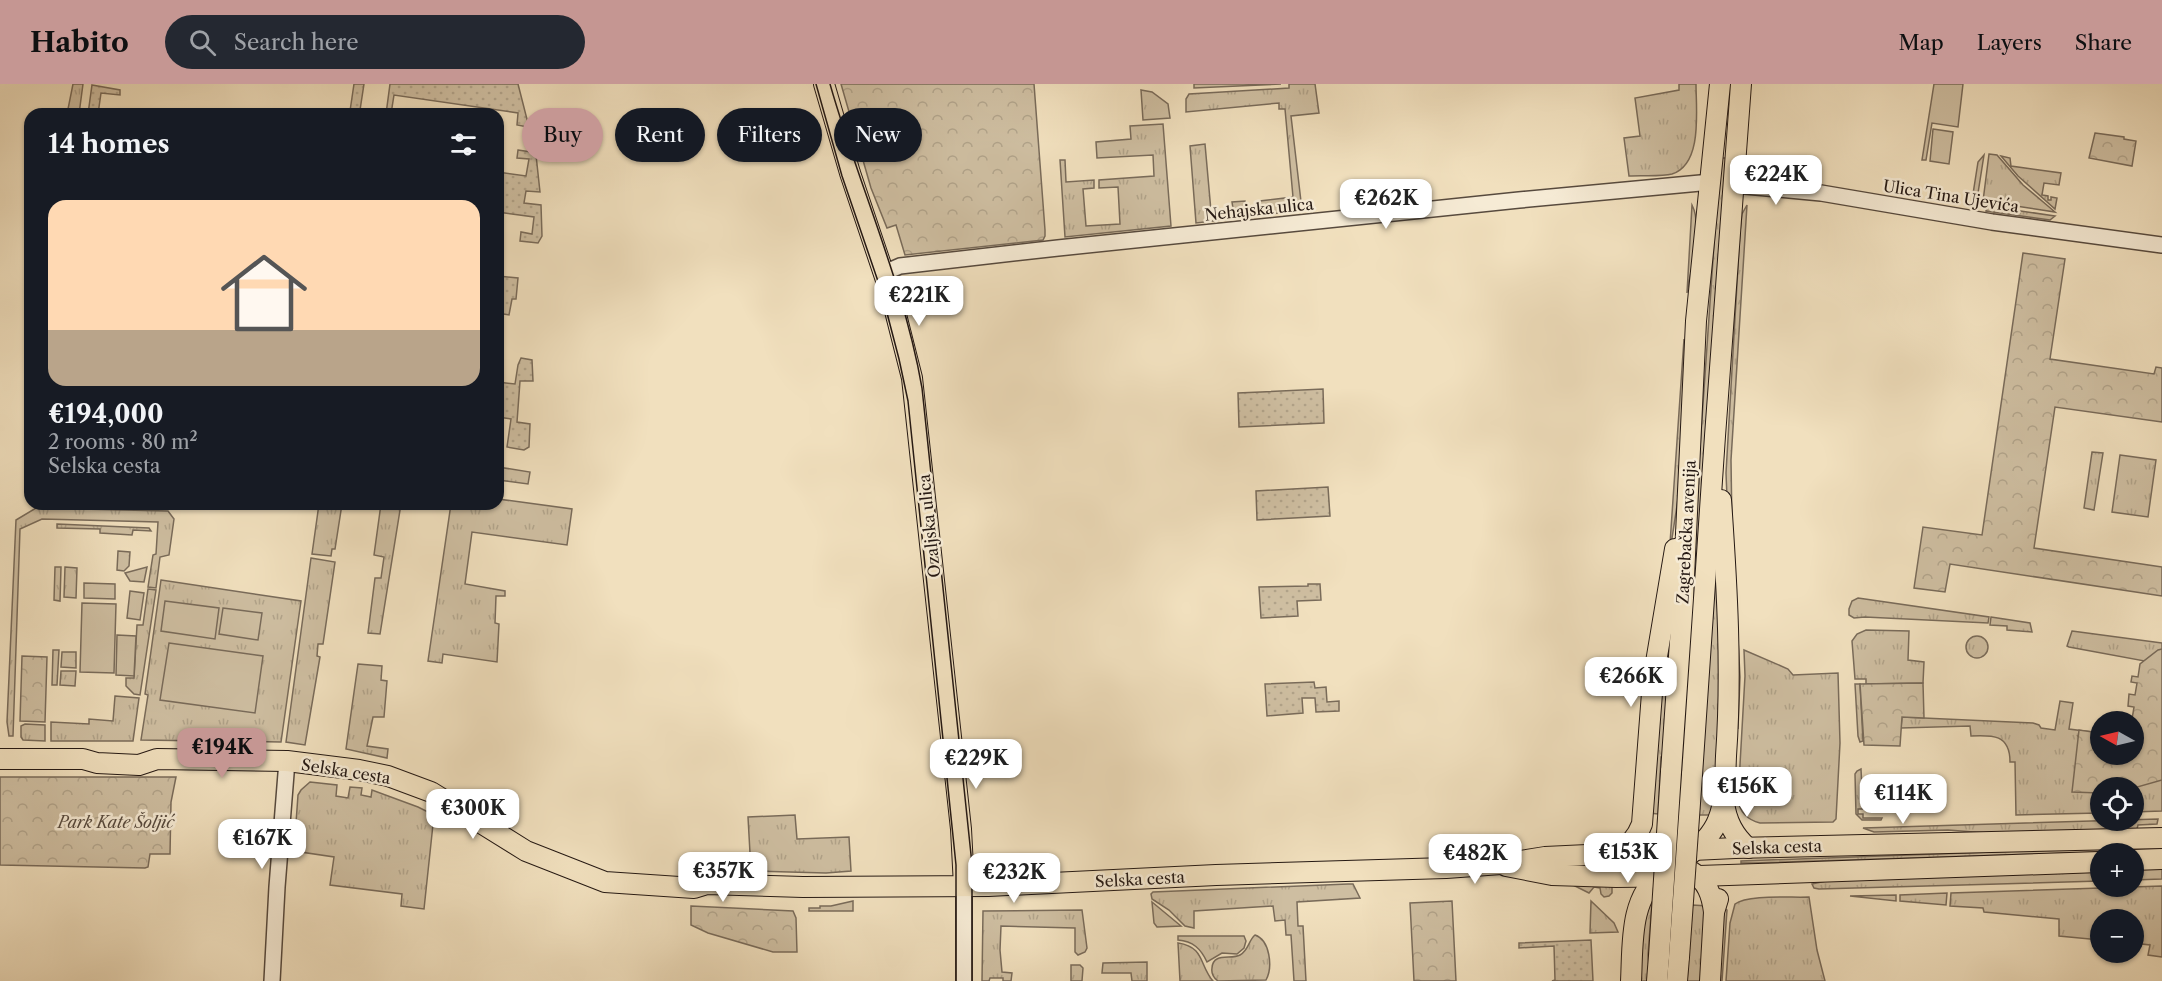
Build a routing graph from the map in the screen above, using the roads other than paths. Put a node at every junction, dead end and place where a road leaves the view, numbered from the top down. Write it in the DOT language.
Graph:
graph roads {
  1 [pos="824,84"];
  2 [pos="1720,84"];
  3 [pos="1741,84"];
  4 [pos="1711,182"];
  5 [pos="1734,186"];
  6 [pos="2162,245"];
  7 [pos="884,273"];
  8 [pos="1714,436"];
  9 [pos="1691,437"];
  10 [pos="0,759"];
  11 [pos="287,761"];
  12 [pos="1723,800"];
  13 [pos="1642,824"];
  14 [pos="2162,838"];
  15 [pos="1748,848"];
  16 [pos="1694,850"];
  17 [pos="1616,854"];
  18 [pos="1668,858"];
  19 [pos="2162,859"];
  20 [pos="2144,860"];
  21 [pos="2090,862"];
  22 [pos="1501,864"];
  23 [pos="1735,875"];
  24 [pos="1699,876"];
  25 [pos="1616,877"];
  26 [pos="1657,877"];
  27 [pos="964,886"];
  28 [pos="1714,912"];
  29 [pos="1636,913"];
  30 [pos="272,981"];
  31 [pos="964,981"];
  32 [pos="1631,981"];
  33 [pos="1657,981"];
  34 [pos="1677,981"];
  35 [pos="1710,981"];
  1 -- 7 [label="main road, Ozaljska ulica"];
  2 -- 4 [label="main road, Zagrebačka avenija"];
  3 -- 5 [label="main road, Zagrebačka avenija"];
  4 -- 7 [label="street, Nehajska ulica"];
  4 -- 9 [label="main road, Zagrebačka avenija"];
  5 -- 6 [label="street, Ulica Tina Ujevića"];
  5 -- 8 [label="main road, Zagrebačka avenija"];
  7 -- 27 [label="main road, Ozaljska ulica"];
  8 -- 12 [label="main road"];
  8 -- 34 [label="main road, Zagrebačka avenija, bridge"];
  9 -- 13 [label="main road"];
  9 -- 33 [label="main road, Zagrebačka avenija, bridge"];
  10 -- 11 [label="main road, Selska cesta"];
  11 -- 27 [label="main road, Selska cesta"];
  11 -- 30 [label="street"];
  12 -- 15 [label="main road"];
  12 -- 16 [label="main road"];
  13 -- 17 [label="main road"];
  13 -- 18 [label="main road"];
  14 -- 15 [label="main road, Selska cesta"];
  15 -- 16 [label="main road, Selska cesta"];
  16 -- 18 [label="main road"];
  17 -- 18 [label="main road, Selska cesta"];
  17 -- 22 [label="main road, Selska cesta"];
  18 -- 24 [label="main road"];
  18 -- 26 [label="main road"];
  19 -- 20 [label="main road"];
  21 -- 23 [label="main road, Selska cesta"];
  22 -- 25 [label="main road, Selska cesta"];
  22 -- 27 [label="main road, Selska cesta"];
  23 -- 24 [label="main road, Selska cesta"];
  23 -- 28 [label="main road"];
  24 -- 26 [label="main road, Selska cesta"];
  24 -- 28 [label="main road"];
  25 -- 26 [label="main road, Selska cesta"];
  25 -- 29 [label="main road"];
  26 -- 29 [label="main road"];
  27 -- 31 [label="street, Ozaljska ulica"];
  28 -- 35 [label="main road"];
  29 -- 32 [label="main road"];
}
